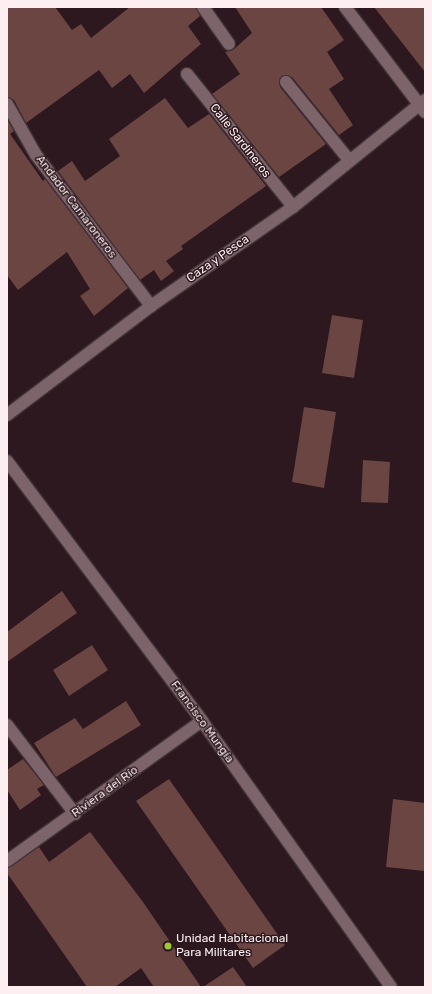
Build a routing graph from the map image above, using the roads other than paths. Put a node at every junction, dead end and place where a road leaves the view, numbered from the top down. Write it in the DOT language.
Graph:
graph roads {
  1 [pos="202,7"];
  2 [pos="345,7"];
  3 [pos="229,44"];
  4 [pos="187,74"];
  5 [pos="286,82"];
  6 [pos="7,104"];
  7 [pos="423,105"];
  8 [pos="349,160"];
  9 [pos="292,207"];
  10 [pos="151,306"];
  11 [pos="7,415"];
  12 [pos="7,461"];
  13 [pos="202,721"];
  14 [pos="7,725"];
  15 [pos="75,814"];
  16 [pos="7,861"];
  17 [pos="390,987"];
  1 -- 3 [label="street"];
  2 -- 7 [label="street"];
  4 -- 9 [label="street, Calle Sardineros"];
  5 -- 8 [label="street"];
  6 -- 10 [label="street, Andador Camaroneros"];
  7 -- 8 [label="street, Caza y Pesca"];
  8 -- 9 [label="street, Caza y Pesca"];
  9 -- 10 [label="street, Caza y Pesca"];
  10 -- 11 [label="street, Caza y Pesca"];
  12 -- 13 [label="street, Francisco Mungía"];
  13 -- 15 [label="street, Riviera del Río"];
  13 -- 17 [label="street, Francisco Mungía"];
  14 -- 15 [label="street"];
  15 -- 16 [label="street, Riviera del Río"];
}
